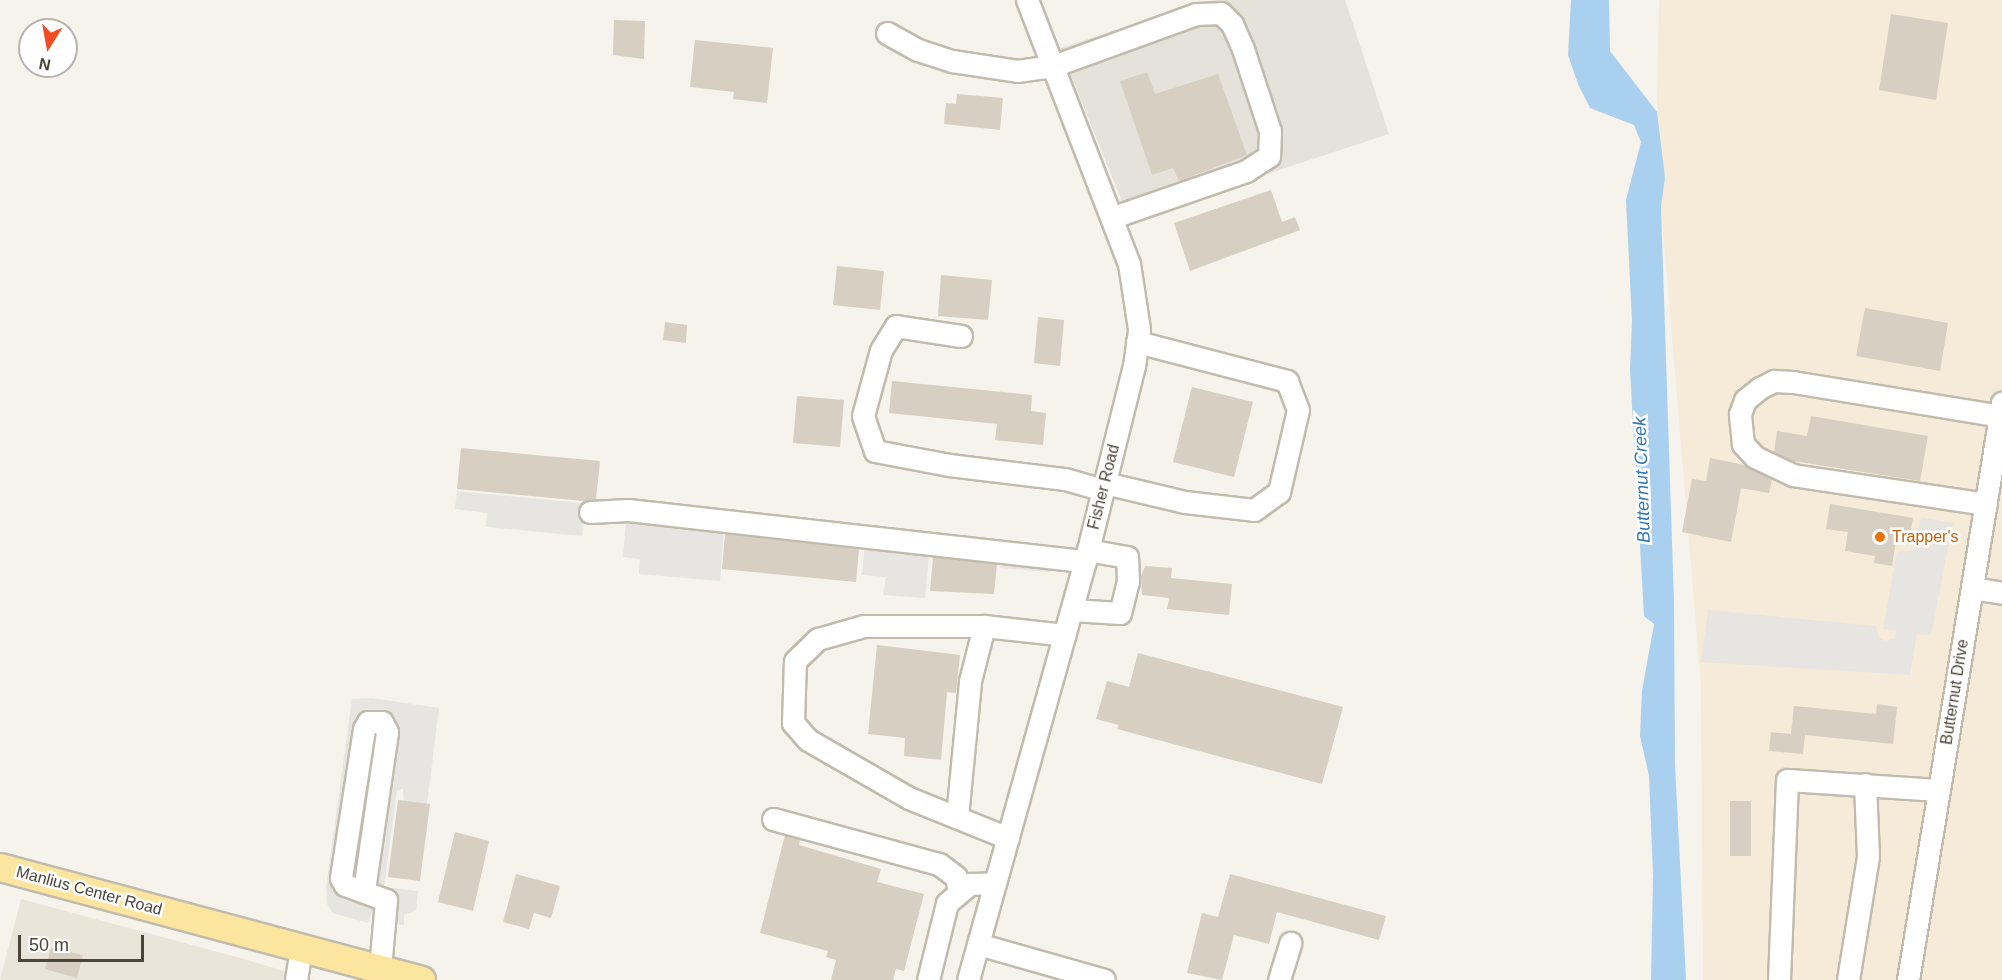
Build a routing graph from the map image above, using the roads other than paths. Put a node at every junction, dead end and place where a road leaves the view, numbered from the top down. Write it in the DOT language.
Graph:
graph roads {
  1 [pos="1027,0"];
  2 [pos="887,33"];
  3 [pos="1053,66"];
  4 [pos="1113,217"];
  5 [pos="962,336"];
  6 [pos="1137,342"];
  7 [pos="2001,410"];
  8 [pos="1104,486"];
  9 [pos="1986,504"];
  10 [pos="590,512"];
  11 [pos="1086,556"];
  12 [pos="1972,588"];
  13 [pos="2002,593"];
  14 [pos="1072,609"];
  15 [pos="984,626"];
  16 [pos="1065,635"];
  17 [pos="1865,784"];
  18 [pos="1939,790"];
  19 [pos="957,816"];
  20 [pos="773,819"];
  21 [pos="1008,838"];
  22 [pos="0,867"];
  23 [pos="995,883"];
  24 [pos="364,890"];
  25 [pos="959,892"];
  26 [pos="1290,943"];
  27 [pos="978,944"];
  28 [pos="302,949"];
  29 [pos="380,969"];
  30 [pos="297,980"];
  31 [pos="421,980"];
  32 [pos="928,980"];
  33 [pos="968,980"];
  34 [pos="1104,980"];
  35 [pos="1279,980"];
  36 [pos="1779,980"];
  37 [pos="1848,980"];
  38 [pos="1908,980"];
  1 -- 3 [label="street, Fisher Road"];
  2 -- 3 [label="street"];
  3 -- 4 [label="street, Fisher Road"];
  3 -- 4 [label="street"];
  4 -- 6 [label="street, Fisher Road"];
  5 -- 8 [label="street"];
  6 -- 8 [label="street, Fisher Road"];
  6 -- 8 [label="street"];
  7 -- 9 [label="street, Butternut Drive"];
  7 -- 9 [label="street"];
  8 -- 11 [label="street, Fisher Road"];
  9 -- 12 [label="street, Butternut Drive"];
  10 -- 11 [label="street"];
  11 -- 14 [label="street, Fisher Road"];
  11 -- 14 [label="street"];
  12 -- 13 [label="street"];
  12 -- 18 [label="street, Butternut Drive"];
  14 -- 16 [label="street, Fisher Road"];
  15 -- 16 [label="street"];
  15 -- 19 [label="street"];
  15 -- 19 [label="street"];
  16 -- 21 [label="street, Fisher Road"];
  17 -- 18 [label="street"];
  17 -- 36 [label="street"];
  17 -- 37 [label="street"];
  18 -- 38 [label="street, Butternut Drive"];
  19 -- 21 [label="street"];
  20 -- 25 [label="street"];
  21 -- 23 [label="street, Fisher Road"];
  22 -- 28 [label="main road, Manlius Center Road"];
  23 -- 25 [label="street"];
  23 -- 27 [label="street, Fisher Road"];
  24 -- 24 [label="street"];
  24 -- 29 [label="street"];
  25 -- 32 [label="street"];
  26 -- 35 [label="street"];
  27 -- 33 [label="street, Fisher Road"];
  27 -- 34 [label="street"];
  28 -- 29 [label="main road, Manlius Center Road"];
  28 -- 30 [label="street"];
  29 -- 31 [label="main road, Manlius Center Road"];
}
